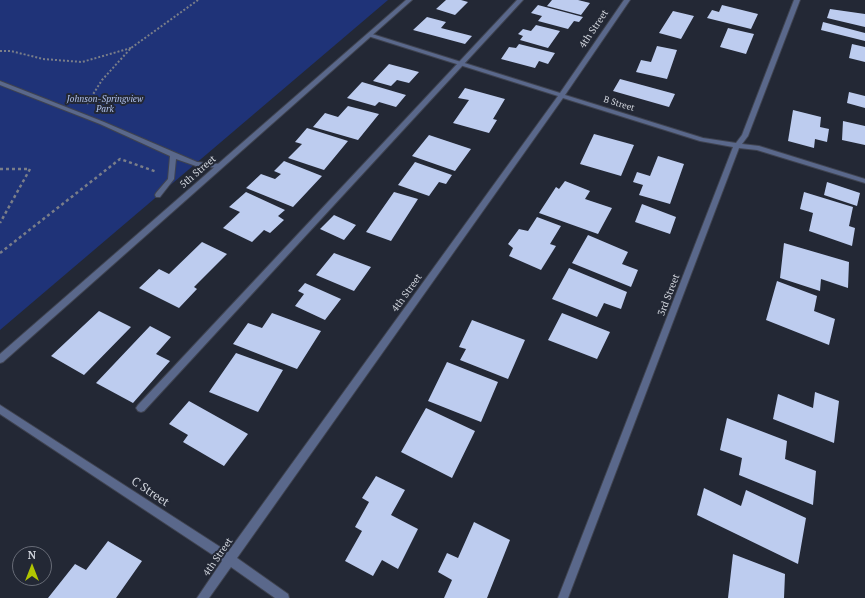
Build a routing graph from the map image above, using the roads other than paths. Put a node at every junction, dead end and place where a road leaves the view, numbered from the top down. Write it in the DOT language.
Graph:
graph roads {
  1 [pos="409,0"];
  2 [pos="520,0"];
  3 [pos="627,0"];
  4 [pos="797,0"];
  5 [pos="370,35"];
  6 [pos="462,64"];
  7 [pos="0,83"];
  8 [pos="562,96"];
  9 [pos="737,146"];
  10 [pos="172,155"];
  11 [pos="220,166"];
  12 [pos="865,181"];
  13 [pos="158,194"];
  14 [pos="0,359"];
  15 [pos="141,408"];
  16 [pos="0,409"];
  17 [pos="229,560"];
  18 [pos="202,598"];
  19 [pos="284,598"];
  20 [pos="563,598"];
  1 -- 5 [label="street, 5th Street"];
  2 -- 6 [label="street"];
  3 -- 8 [label="street, 4th Street"];
  4 -- 9 [label="street, 3rd Street"];
  5 -- 6 [label="street, B Street"];
  5 -- 11 [label="street, 5th Street"];
  6 -- 8 [label="street, B Street"];
  6 -- 15 [label="street"];
  7 -- 10 [label="street"];
  8 -- 9 [label="street, B Street"];
  8 -- 17 [label="street, 4th Street"];
  9 -- 12 [label="street, B Street"];
  9 -- 20 [label="street, 3rd Street"];
  10 -- 11 [label="street"];
  10 -- 13 [label="street"];
  11 -- 14 [label="street, 5th Street"];
  16 -- 17 [label="street, C Street"];
  17 -- 18 [label="street, 4th Street"];
  17 -- 19 [label="street, C Street"];
}
